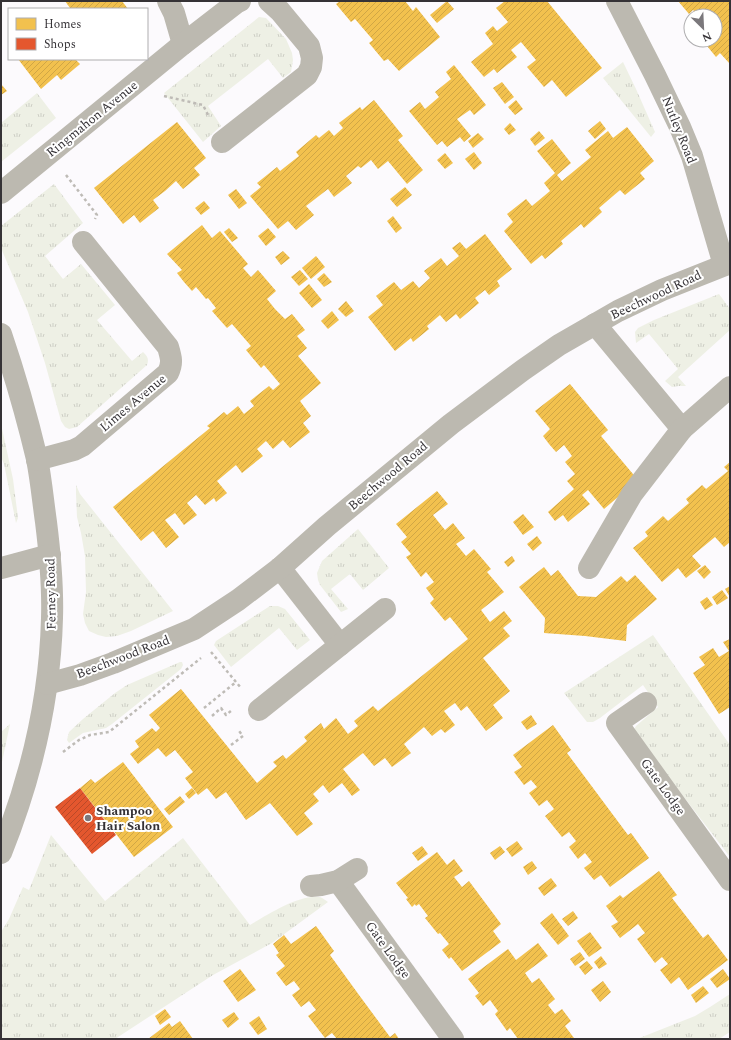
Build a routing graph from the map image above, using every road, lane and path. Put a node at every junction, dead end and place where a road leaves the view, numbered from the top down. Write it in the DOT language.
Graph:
graph roads {
  1 [pos="168,1"];
  2 [pos="240,1"];
  3 [pos="269,1"];
  4 [pos="617,1"];
  5 [pos="183,44"];
  6 [pos="163,95"];
  7 [pos="222,142"];
  8 [pos="62,170"];
  9 [pos="1,193"];
  10 [pos="83,242"];
  11 [pos="727,264"];
  12 [pos="595,324"];
  13 [pos="1,334"];
  14 [pos="730,387"];
  15 [pos="682,430"];
  16 [pos="37,460"];
  17 [pos="50,555"];
  18 [pos="1,568"];
  19 [pos="280,568"];
  20 [pos="589,568"];
  21 [pos="385,609"];
  22 [pos="194,629"];
  23 [pos="340,645"];
  24 [pos="210,650"];
  25 [pos="236,682"];
  26 [pos="47,684"];
  27 [pos="646,703"];
  28 [pos="204,708"];
  29 [pos="259,710"];
  30 [pos="61,753"];
  31 [pos="1,853"];
  32 [pos="357,869"];
  33 [pos="730,880"];
  34 [pos="338,881"];
  35 [pos="311,886"];
  36 [pos="453,1039"];
  1 -- 5 [label="street"];
  2 -- 5 [label="street, Ringmahon Avenue"];
  3 -- 7 [label="street"];
  4 -- 11 [label="street, Nutley Road"];
  5 -- 9 [label="street, Ringmahon Avenue"];
  6 -- 7 [label="path"];
  8 -- 10 [label="path"];
  10 -- 16 [label="street, Limes Avenue"];
  11 -- 12 [label="street, Beechwood Road"];
  12 -- 15 [label="street"];
  12 -- 19 [label="street, Beechwood Road"];
  13 -- 16 [label="street, Ferney Road"];
  14 -- 15 [label="street"];
  15 -- 20 [label="street"];
  16 -- 17 [label="street, Ferney Road"];
  17 -- 18 [label="street"];
  17 -- 26 [label="street, Ferney Road"];
  19 -- 22 [label="street, Beechwood Road"];
  19 -- 23 [label="street"];
  21 -- 23 [label="street"];
  22 -- 24 [label="path"];
  22 -- 26 [label="street, Beechwood Road"];
  23 -- 29 [label="street"];
  24 -- 25 [label="path"];
  24 -- 30 [label="path"];
  25 -- 28 [label="path"];
  25 -- 29 [label="path"];
  26 -- 31 [label="street, Ferney Road"];
  27 -- 33 [label="street, Gate Lodge"];
  32 -- 34 [label="street"];
  34 -- 35 [label="street"];
  34 -- 36 [label="street, Gate Lodge"];
}
